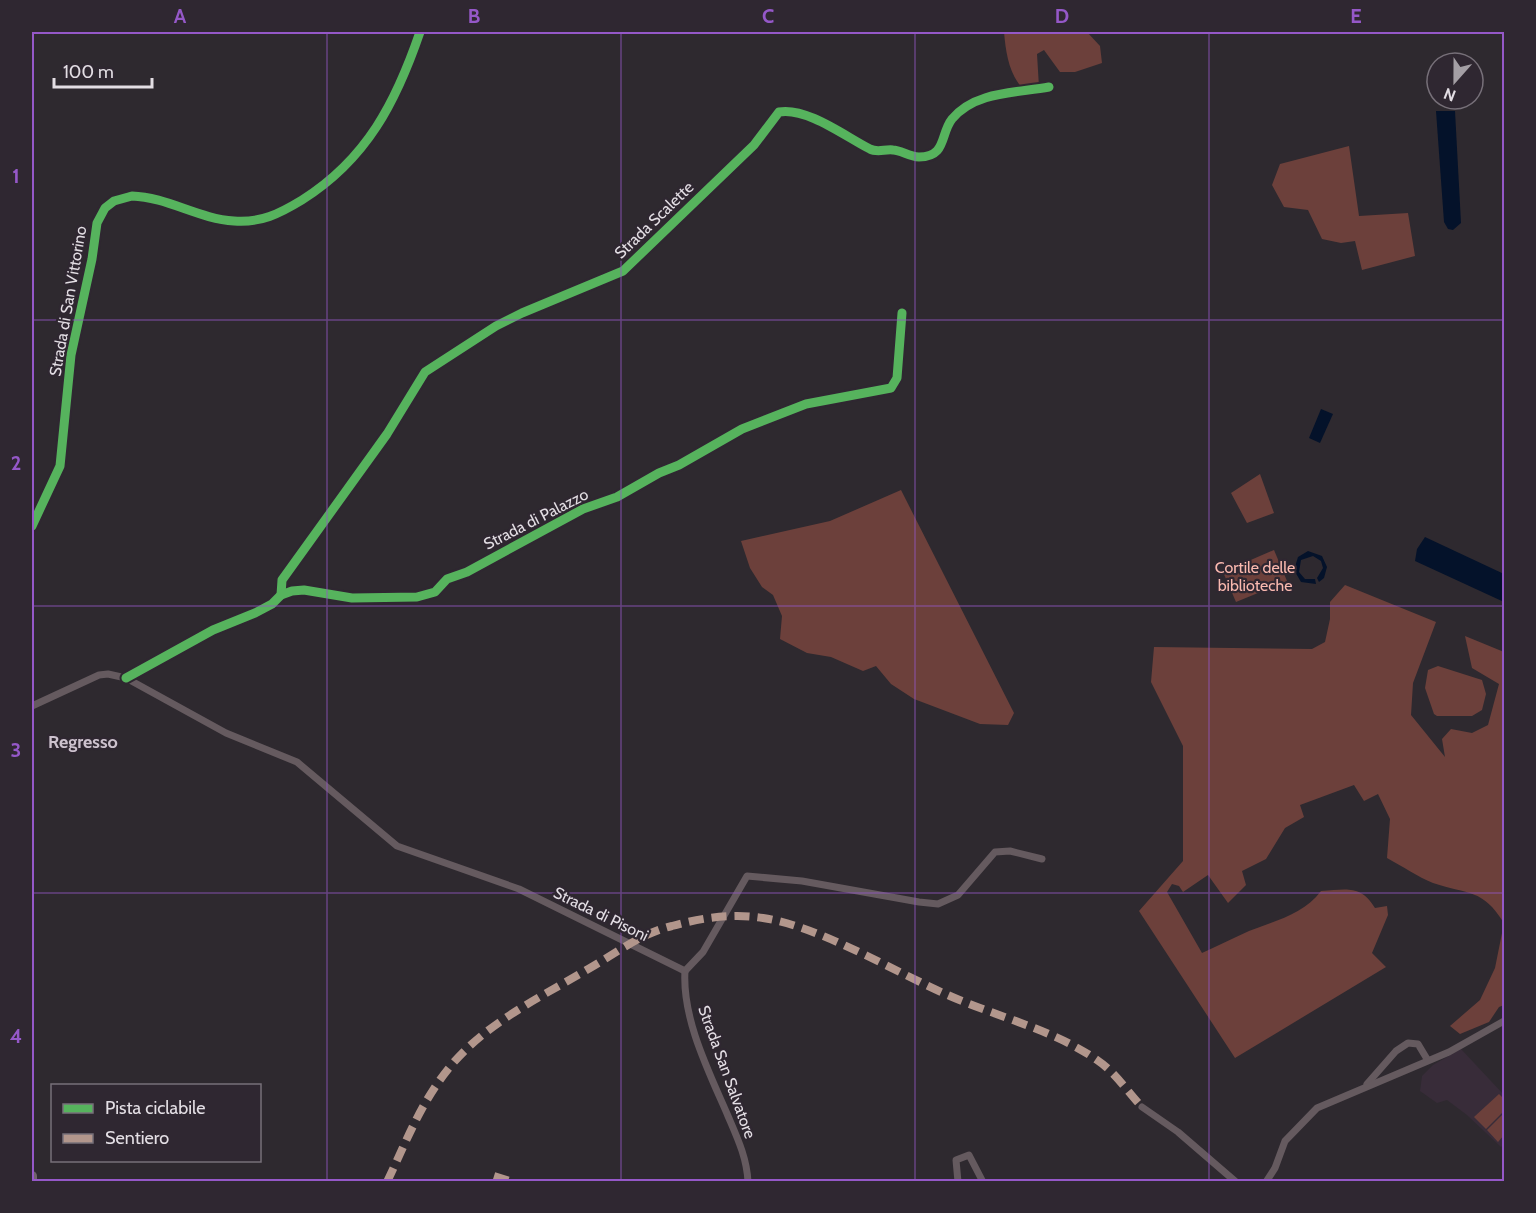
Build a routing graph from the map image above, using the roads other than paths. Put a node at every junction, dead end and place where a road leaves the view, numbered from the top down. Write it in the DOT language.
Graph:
graph roads {
  1 [pos="420,32"];
  2 [pos="1049,87"];
  3 [pos="902,313"];
  4 [pos="32,526"];
  5 [pos="281,595"];
  6 [pos="126,678"];
  7 [pos="32,706"];
  8 [pos="1042,859"];
  9 [pos="685,970"];
  10 [pos="1504,1021"];
  11 [pos="1427,1059"];
  12 [pos="1385,1064"];
  13 [pos="1396,1075"];
  14 [pos="1364,1087"];
  15 [pos="1142,1107"];
  16 [pos="32,1176"];
  17 [pos="32,1182"];
  18 [pos="748,1182"];
  19 [pos="958,1182"];
  20 [pos="983,1182"];
  21 [pos="1236,1182"];
  22 [pos="1266,1182"];
  1 -- 4 [label="street, Strada di San Vittorino"];
  2 -- 5 [label="street, Strada Scalette"];
  3 -- 5 [label="street, Strada di Palazzo"];
  5 -- 6 [label="street, Strada di Palazzo"];
  6 -- 7 [label="street"];
  6 -- 9 [label="street, Strada di Pisoni"];
  8 -- 9 [label="street"];
  9 -- 18 [label="street, Strada San Salvatore"];
  10 -- 11 [label="street"];
  11 -- 12 [label="street"];
  11 -- 13 [label="street"];
  12 -- 13 [label="street"];
  12 -- 14 [label="street"];
  13 -- 14 [label="street"];
  14 -- 22 [label="street"];
  15 -- 21 [label="street"];
  16 -- 17 [label="main road"];
  19 -- 20 [label="street"];
}
